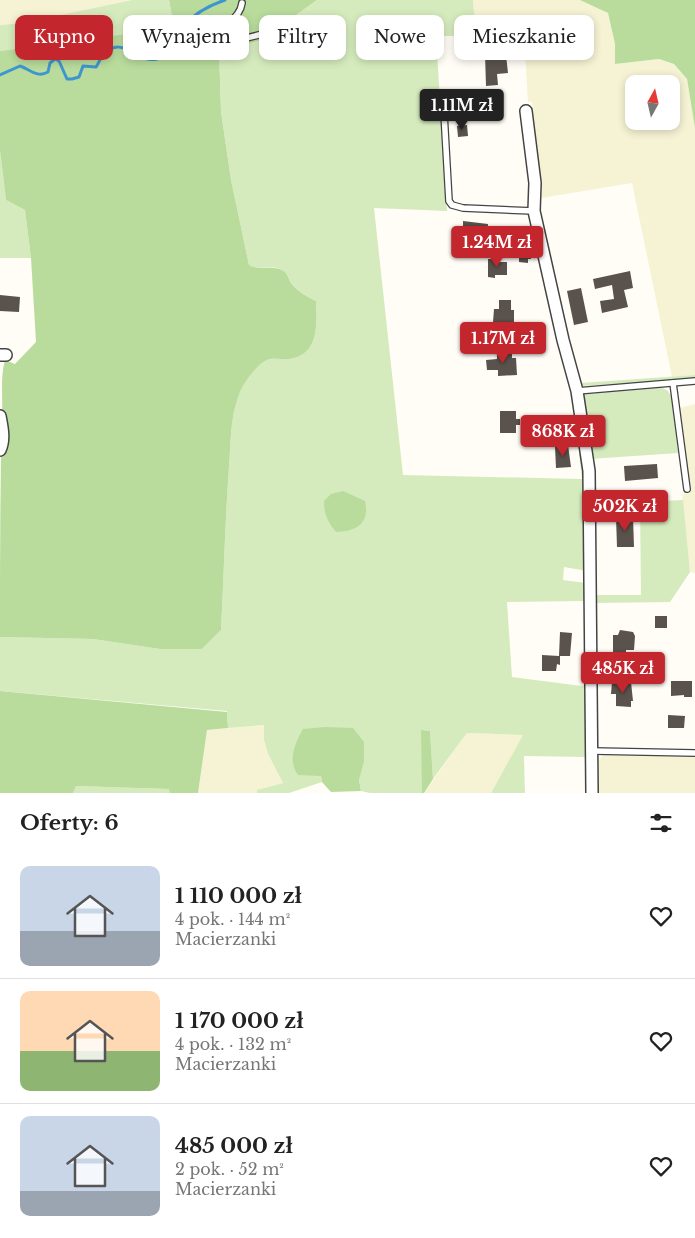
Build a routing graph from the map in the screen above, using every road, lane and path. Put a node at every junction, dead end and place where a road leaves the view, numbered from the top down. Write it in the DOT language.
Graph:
graph roads {
  1 [pos="242,3"];
  2 [pos="259,35"];
  3 [pos="526,111"];
  4 [pos="444,113"];
  5 [pos="534,211"];
  6 [pos="695,381"];
  7 [pos="673,383"];
  8 [pos="577,391"];
  9 [pos="0,416"];
  10 [pos="0,450"];
  11 [pos="687,489"];
  12 [pos="592,751"];
  13 [pos="695,753"];
  14 [pos="592,793"];
  1 -- 2 [label="lane"];
  3 -- 5 [label="street"];
  4 -- 5 [label="lane"];
  5 -- 8 [label="street"];
  6 -- 7 [label="lane"];
  7 -- 8 [label="lane"];
  7 -- 11 [label="lane"];
  8 -- 12 [label="street"];
  9 -- 10 [label="street"];
  12 -- 13 [label="lane"];
  12 -- 14 [label="street"];
}
